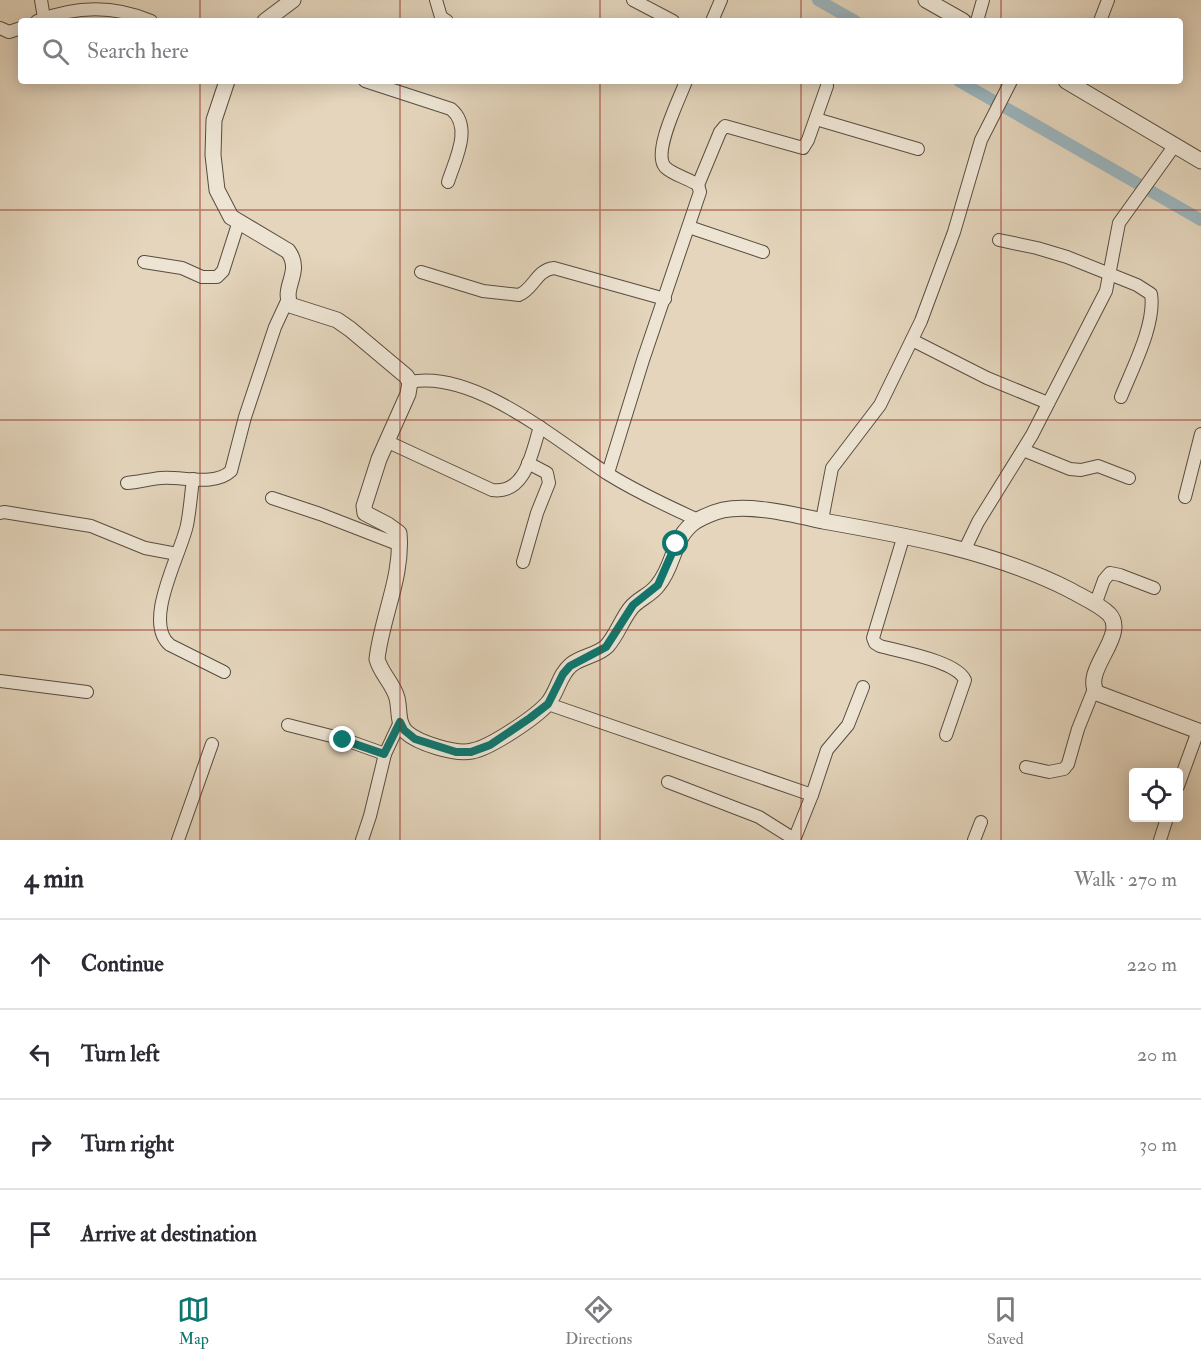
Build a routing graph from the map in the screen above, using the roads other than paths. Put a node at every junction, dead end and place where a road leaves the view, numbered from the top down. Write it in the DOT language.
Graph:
graph roads {
  1 [pos="41,0"];
  2 [pos="293,0"];
  3 [pos="436,0"];
  4 [pos="633,0"];
  5 [pos="722,0"];
  6 [pos="926,0"];
  7 [pos="983,0"];
  8 [pos="1108,0"];
  9 [pos="41,18"];
  10 [pos="47,18"];
  11 [pos="140,18"];
  12 [pos="269,18"];
  13 [pos="443,18"];
  14 [pos="667,18"];
  15 [pos="713,18"];
  16 [pos="958,18"];
  17 [pos="978,18"];
  18 [pos="1101,18"];
  19 [pos="226,84"];
  20 [pos="374,84"];
  21 [pos="686,84"];
  22 [pos="1009,84"];
  23 [pos="1073,84"];
  24 [pos="827,86"];
  25 [pos="816,119"];
  26 [pos="918,149"];
  27 [pos="1171,150"];
  28 [pos="1201,161"];
  29 [pos="448,182"];
  30 [pos="698,185"];
  31 [pos="239,221"];
  32 [pos="689,227"];
  33 [pos="999,240"];
  34 [pos="763,252"];
  35 [pos="144,262"];
  36 [pos="422,272"];
  37 [pos="1110,275"];
  38 [pos="288,299"];
  39 [pos="665,299"];
  40 [pos="912,340"];
  41 [pos="410,382"];
  42 [pos="1121,397"];
  43 [pos="1048,404"];
  44 [pos="540,427"];
  45 [pos="1201,434"];
  46 [pos="386,441"];
  47 [pos="1023,450"];
  48 [pos="528,463"];
  49 [pos="608,473"];
  50 [pos="193,478"];
  51 [pos="1129,478"];
  52 [pos="128,483"];
  53 [pos="1185,496"];
  54 [pos="272,498"];
  55 [pos="0,513"];
  56 [pos="698,520"];
  57 [pos="822,520"];
  58 [pos="904,535"];
  59 [pos="400,545"];
  60 [pos="964,551"];
  61 [pos="177,554"];
  62 [pos="523,562"];
  63 [pos="1154,588"];
  64 [pos="1095,605"];
  65 [pos="224,672"];
  66 [pos="0,681"];
  67 [pos="863,687"];
  68 [pos="1094,689"];
  69 [pos="87,692"];
  70 [pos="548,704"];
  71 [pos="400,722"];
  72 [pos="288,725"];
  73 [pos="1200,732"];
  74 [pos="946,735"];
  75 [pos="212,744"];
  76 [pos="384,754"];
  77 [pos="1026,767"];
  78 [pos="1183,776"];
  79 [pos="668,782"];
  80 [pos="812,795"];
  81 [pos="981,822"];
  82 [pos="1166,822"];
  83 [pos="794,839"];
  84 [pos="178,840"];
  85 [pos="362,840"];
  86 [pos="974,840"];
  87 [pos="1160,840"];
  1 -- 9 [label="street"];
  2 -- 12 [label="street"];
  3 -- 13 [label="street"];
  4 -- 14 [label="street"];
  5 -- 15 [label="street"];
  6 -- 16 [label="street"];
  7 -- 17 [label="street"];
  8 -- 18 [label="street"];
  10 -- 11 [label="street"];
  19 -- 31 [label="street"];
  20 -- 29 [label="street"];
  21 -- 30 [label="street"];
  22 -- 40 [label="street"];
  23 -- 27 [label="street"];
  24 -- 25 [label="street"];
  25 -- 26 [label="street"];
  25 -- 30 [label="street"];
  27 -- 28 [label="street"];
  27 -- 37 [label="street"];
  30 -- 32 [label="street"];
  31 -- 35 [label="street"];
  31 -- 38 [label="street"];
  32 -- 34 [label="street"];
  32 -- 39 [label="street"];
  33 -- 37 [label="street"];
  36 -- 39 [label="street"];
  37 -- 42 [label="street"];
  37 -- 43 [label="street"];
  38 -- 41 [label="street"];
  38 -- 50 [label="street"];
  39 -- 49 [label="street"];
  40 -- 43 [label="street"];
  40 -- 57 [label="street"];
  41 -- 44 [label="street"];
  41 -- 46 [label="street"];
  43 -- 47 [label="street"];
  44 -- 48 [label="street"];
  44 -- 49 [label="street"];
  45 -- 53 [label="street"];
  46 -- 48 [label="street"];
  46 -- 59 [label="street"];
  47 -- 51 [label="street"];
  47 -- 60 [label="street"];
  48 -- 62 [label="street"];
  49 -- 56 [label="street"];
  50 -- 52 [label="street"];
  50 -- 61 [label="street"];
  54 -- 59 [label="street"];
  55 -- 61 [label="street"];
  56 -- 57 [label="street"];
  56 -- 70 [label="street"];
  57 -- 58 [label="street"];
  58 -- 60 [label="street"];
  58 -- 74 [label="street"];
  59 -- 71 [label="street"];
  60 -- 64 [label="street"];
  61 -- 65 [label="street"];
  63 -- 64 [label="street"];
  64 -- 68 [label="street"];
  66 -- 69 [label="street"];
  67 -- 80 [label="street"];
  68 -- 73 [label="street"];
  68 -- 77 [label="street"];
  70 -- 71 [label="street"];
  70 -- 80 [label="street"];
  71 -- 76 [label="street"];
  72 -- 76 [label="street"];
  73 -- 78 [label="street"];
  75 -- 84 [label="street"];
  76 -- 85 [label="street"];
  79 -- 83 [label="street"];
  80 -- 83 [label="street"];
  81 -- 86 [label="street"];
  82 -- 87 [label="street"];
}
